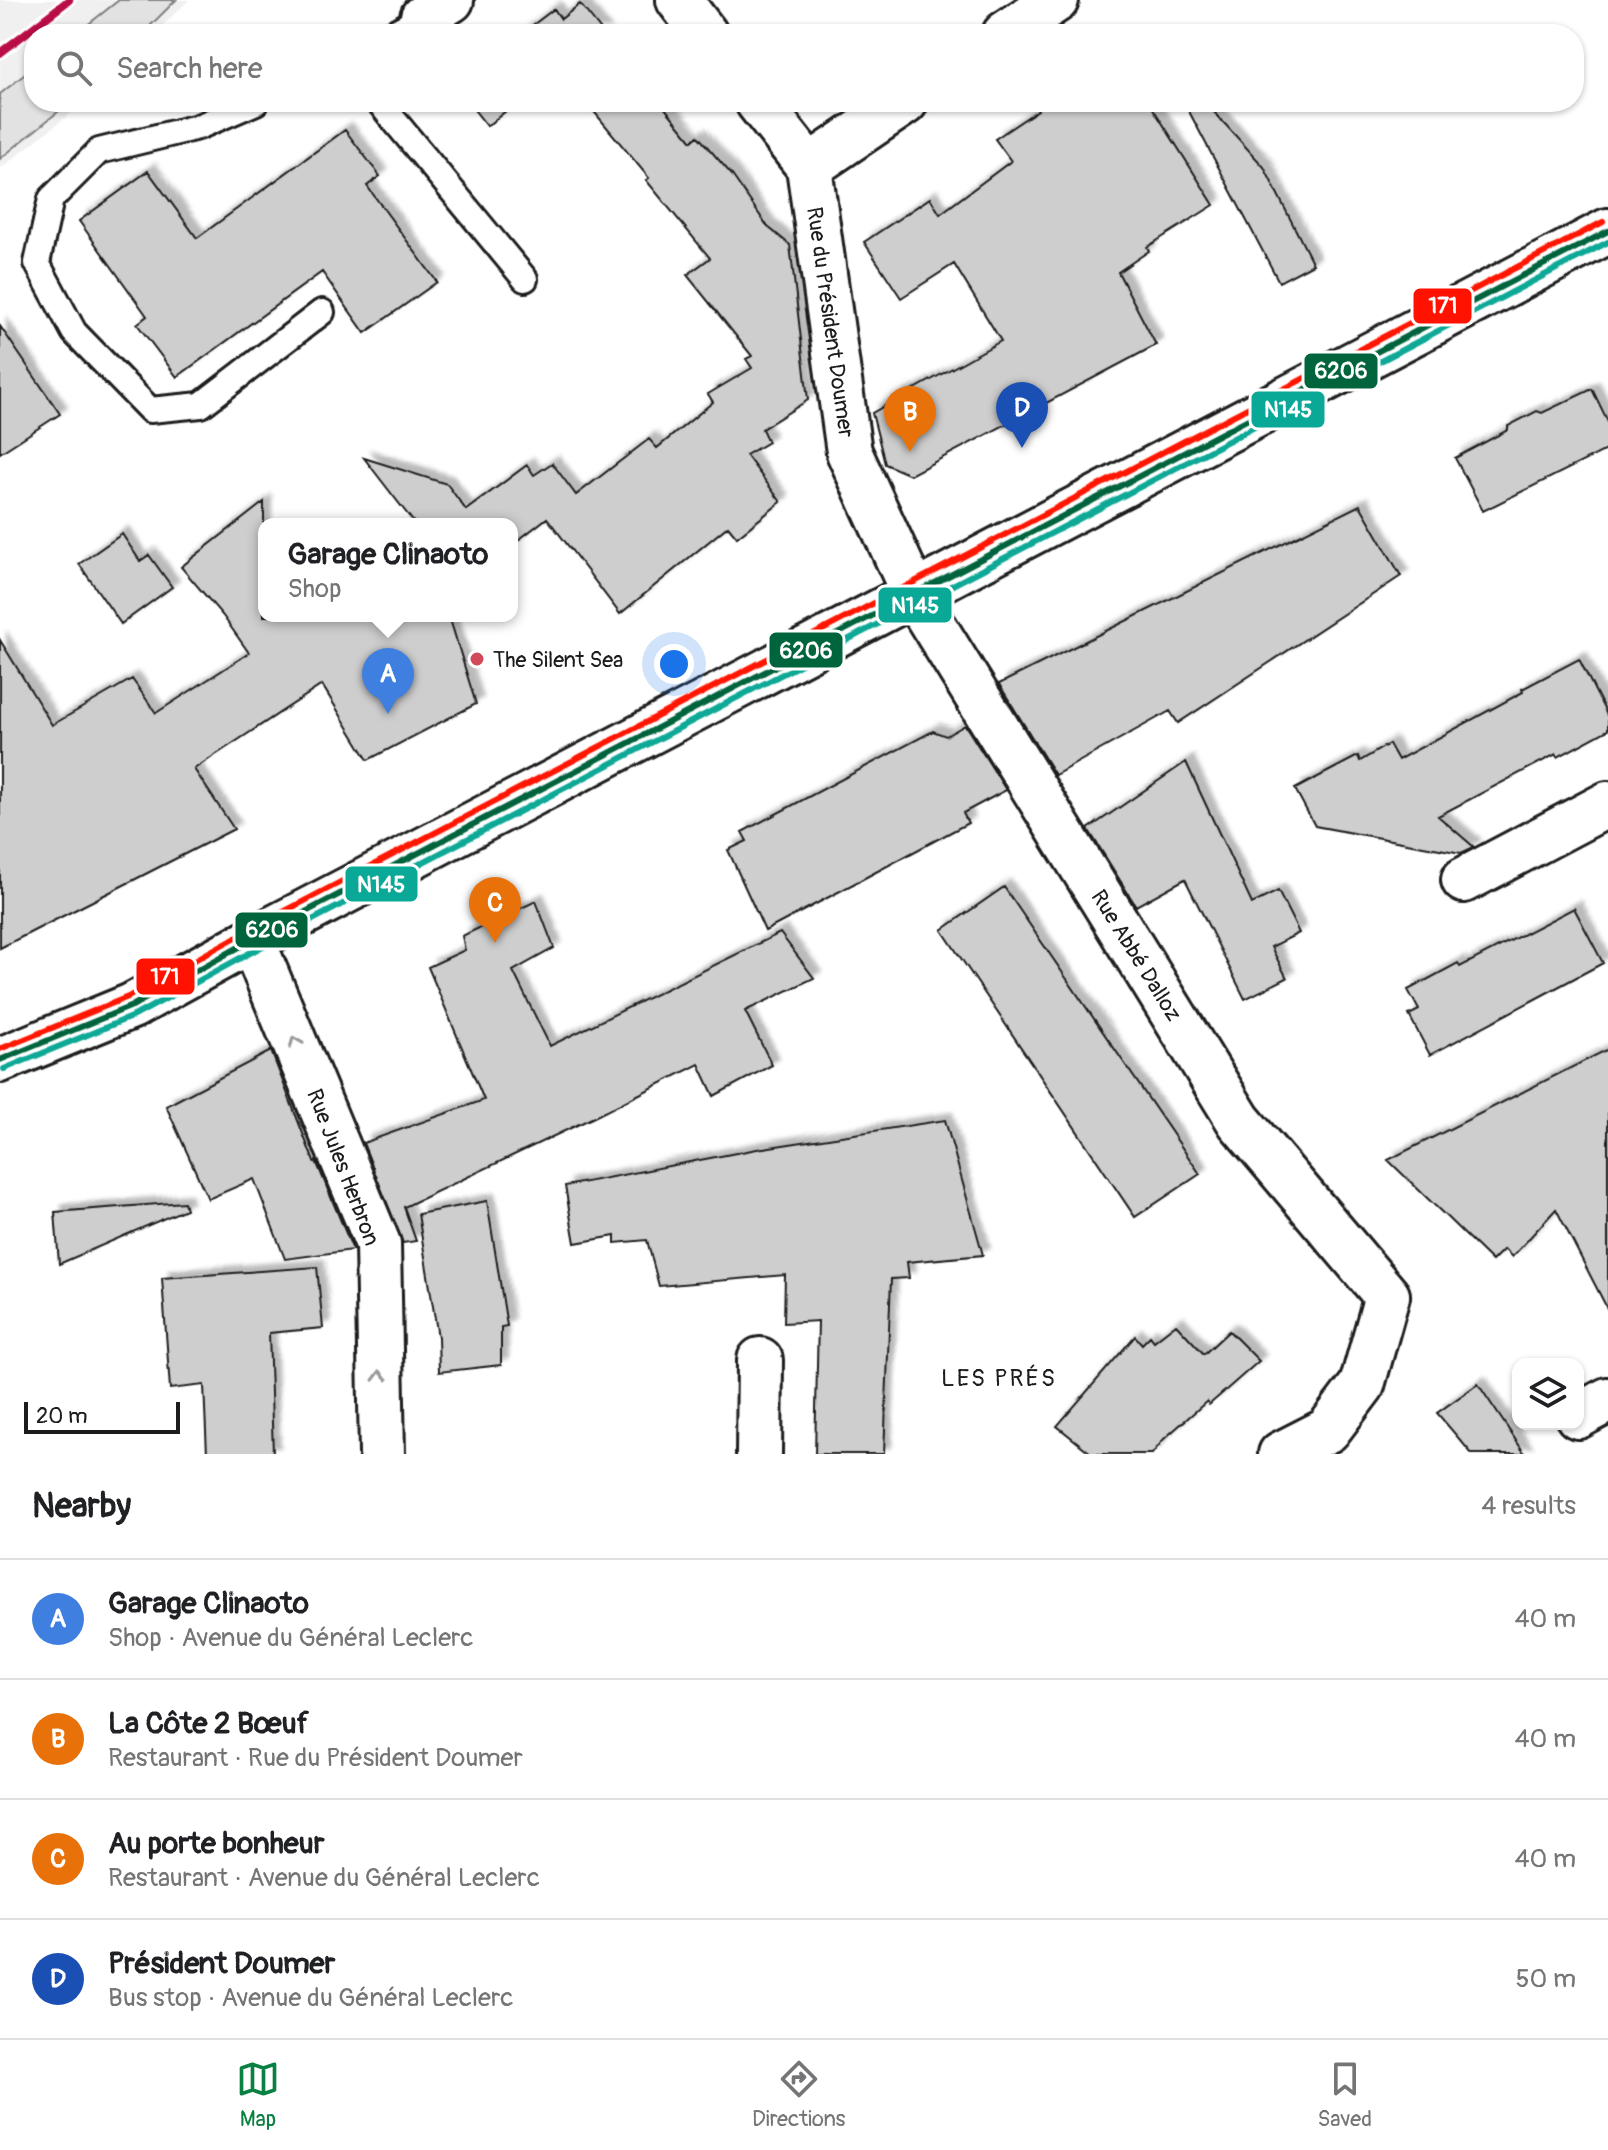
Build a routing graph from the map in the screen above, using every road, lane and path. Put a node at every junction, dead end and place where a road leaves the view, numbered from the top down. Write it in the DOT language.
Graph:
graph roads {
  1 [pos="679,0"];
  2 [pos="1056,0"];
  3 [pos="697,24"];
  4 [pos="1020,24"];
  5 [pos="233,112"];
  6 [pos="387,112"];
  7 [pos="766,112"];
  8 [pos="890,112"];
  9 [pos="809,167"];
  10 [pos="1608,231"];
  11 [pos="525,279"];
  12 [pos="322,312"];
  13 [pos="914,594"];
  14 [pos="1608,804"];
  15 [pos="1464,880"];
  16 [pos="252,940"];
  17 [pos="0,1060"];
  18 [pos="760,1360"];
  19 [pos="1608,1400"];
  20 [pos="1584,1413"];
  21 [pos="382,1454"];
  22 [pos="759,1454"];
  23 [pos="1281,1454"];
  1 -- 3 [label="street"];
  2 -- 4 [label="street"];
  5 -- 12 [label="lane"];
  6 -- 11 [label="lane"];
  7 -- 9 [label="street"];
  8 -- 9 [label="street"];
  9 -- 13 [label="street, Rue du Président Doumer"];
  10 -- 13 [label="street"];
  13 -- 16 [label="street"];
  13 -- 23 [label="street, Rue Abbé Dalloz"];
  14 -- 15 [label="street"];
  16 -- 17 [label="street"];
  21 -- 16 [label="street, Rue Jules Herbron, one-way"];
  18 -- 22 [label="street"];
  19 -- 20 [label="street"];
}
